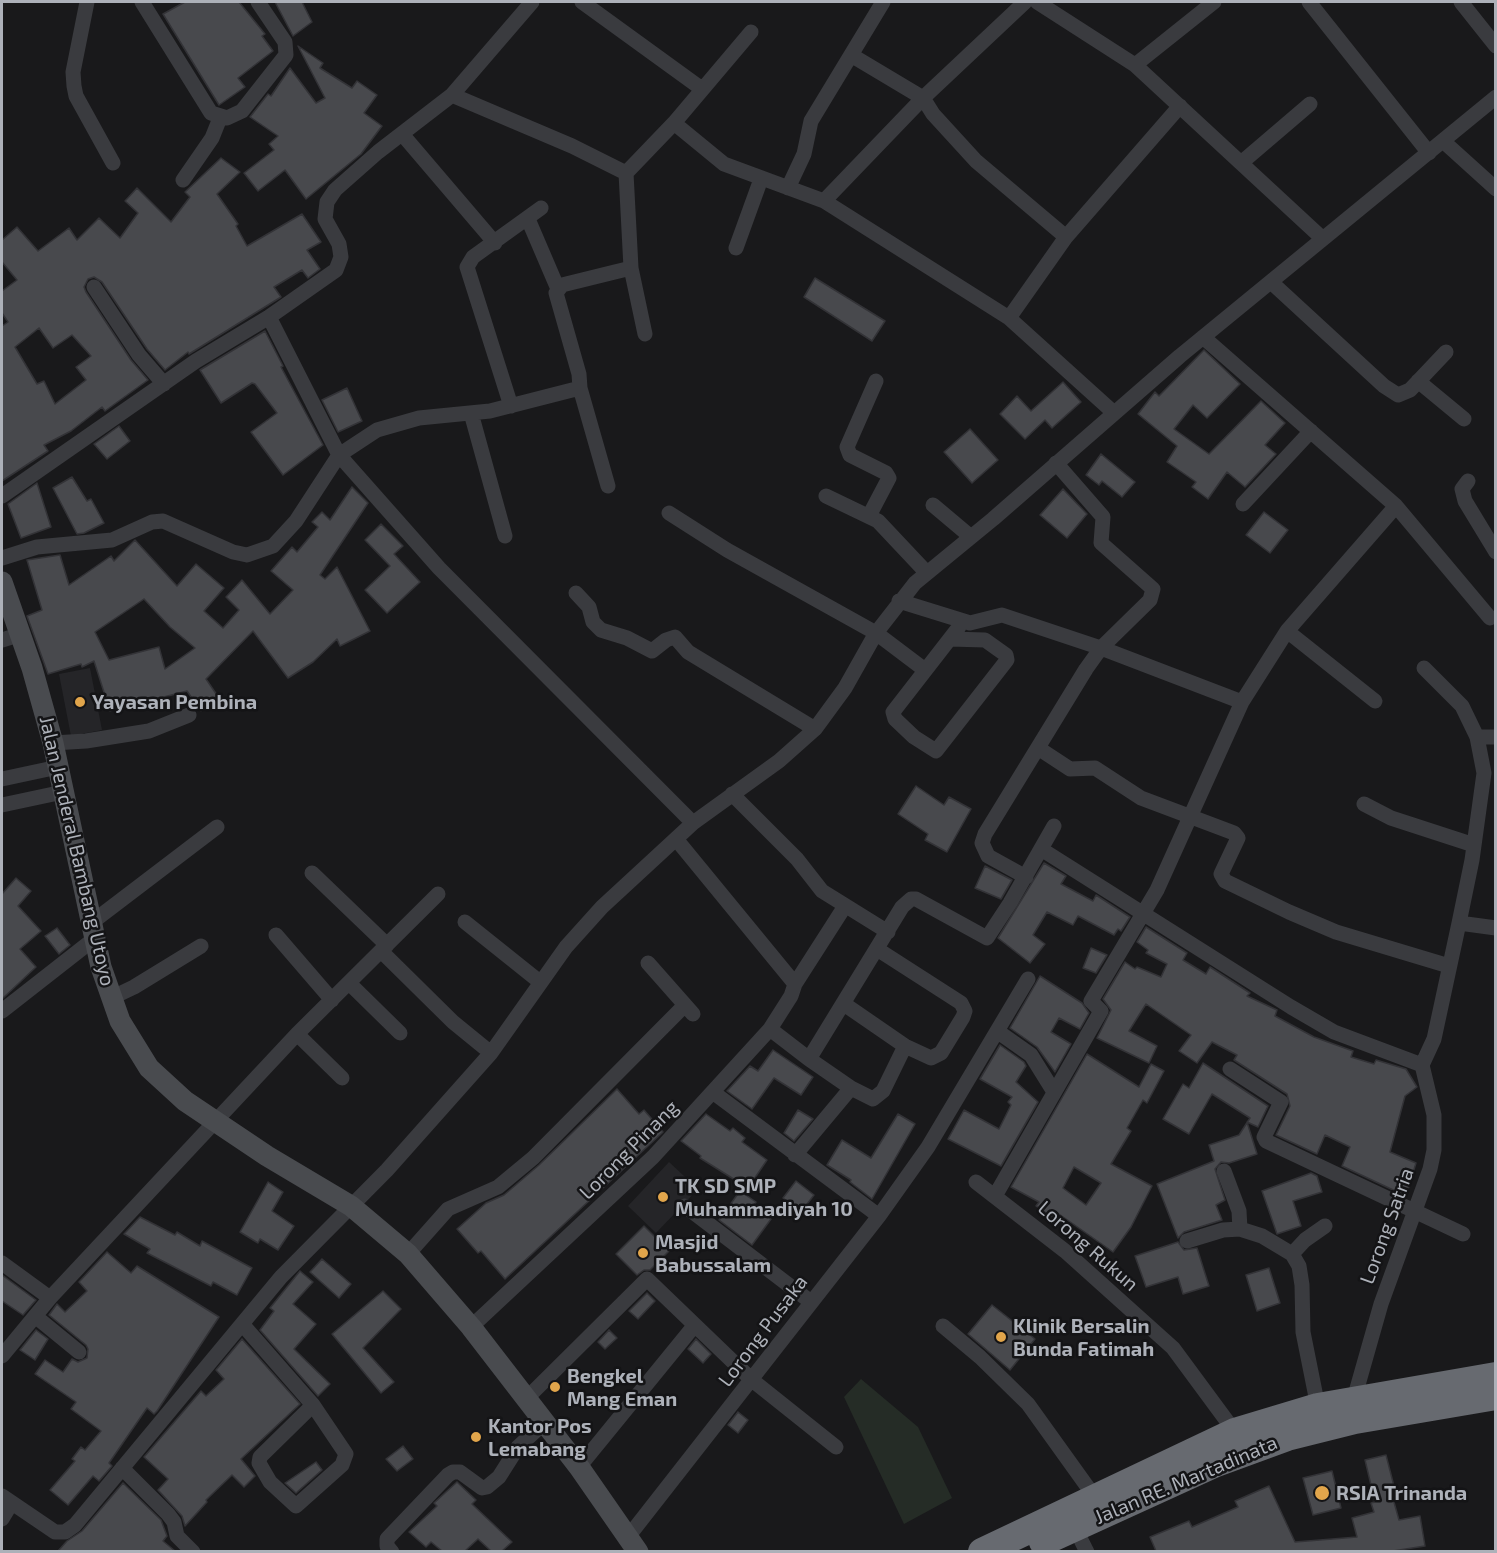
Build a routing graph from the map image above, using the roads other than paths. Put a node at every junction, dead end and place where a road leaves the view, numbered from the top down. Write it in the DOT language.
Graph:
graph roads {
  1 [pos="87,2"];
  2 [pos="142,2"];
  3 [pos="258,2"];
  4 [pos="532,2"];
  5 [pos="582,2"];
  6 [pos="883,2"];
  7 [pos="1025,2"];
  8 [pos="1037,2"];
  9 [pos="1214,2"];
  10 [pos="1309,2"];
  11 [pos="1461,2"];
  12 [pos="751,32"];
  13 [pos="1496,46"];
  14 [pos="851,55"];
  15 [pos="1135,65"];
  16 [pos="702,89"];
  17 [pos="452,95"];
  18 [pos="923,98"];
  19 [pos="1496,98"];
  20 [pos="1310,104"];
  21 [pos="1180,106"];
  22 [pos="220,118"];
  23 [pos="674,123"];
  24 [pos="402,134"];
  25 [pos="1443,141"];
  26 [pos="1429,153"];
  27 [pos="113,163"];
  28 [pos="1241,163"];
  29 [pos="626,173"];
  30 [pos="761,179"];
  31 [pos="183,180"];
  32 [pos="788,188"];
  33 [pos="1496,189"];
  34 [pos="824,201"];
  35 [pos="541,208"];
  36 [pos="528,219"];
  37 [pos="1066,237"];
  38 [pos="1323,239"];
  39 [pos="495,243"];
  40 [pos="736,248"];
  41 [pos="631,268"];
  42 [pos="1271,282"];
  43 [pos="94,287"];
  44 [pos="558,289"];
  45 [pos="269,317"];
  46 [pos="1009,318"];
  47 [pos="645,334"];
  48 [pos="1203,337"];
  49 [pos="1446,352"];
  50 [pos="876,381"];
  51 [pos="1418,381"];
  52 [pos="164,384"];
  53 [pos="580,388"];
  54 [pos="511,406"];
  55 [pos="1113,412"];
  56 [pos="471,413"];
  57 [pos="1464,419"];
  58 [pos="1311,431"];
  59 [pos="339,455"];
  60 [pos="1056,463"];
  61 [pos="1468,481"];
  62 [pos="608,486"];
  63 [pos="2,496"];
  64 [pos="826,496"];
  65 [pos="1243,504"];
  66 [pos="933,505"];
  67 [pos="1396,506"];
  68 [pos="669,513"];
  69 [pos="869,516"];
  70 [pos="505,536"];
  71 [pos="971,537"];
  72 [pos="1496,552"];
  73 [pos="2,558"];
  74 [pos="926,572"];
  75 [pos="2,582"];
  76 [pos="576,593"];
  77 [pos="899,601"];
  78 [pos="1490,618"];
  79 [pos="1287,631"];
  80 [pos="876,633"];
  81 [pos="11,637"];
  82 [pos="1101,648"];
  83 [pos="1424,668"];
  84 [pos="925,670"];
  85 [pos="1375,701"];
  86 [pos="1242,702"];
  87 [pos="189,715"];
  88 [pos="814,729"];
  89 [pos="1477,737"];
  90 [pos="1496,737"];
  91 [pos="53,743"];
  92 [pos="1038,748"];
  93 [pos="58,767"];
  94 [pos="1490,774"];
  95 [pos="2,779"];
  96 [pos="63,792"];
  97 [pos="732,794"];
  98 [pos="1364,804"];
  99 [pos="2,805"];
  100 [pos="1188,817"];
  101 [pos="693,824"];
  102 [pos="1054,826"];
  103 [pos="217,827"];
  104 [pos="676,839"];
  105 [pos="1474,845"];
  106 [pos="1041,849"];
  107 [pos="312,873"];
  108 [pos="1026,877"];
  109 [pos="438,894"];
  110 [pos="845,906"];
  111 [pos="1144,912"];
  112 [pos="465,922"];
  113 [pos="1459,923"];
  114 [pos="1496,928"];
  115 [pos="92,931"];
  116 [pos="888,932"];
  117 [pos="276,935"];
  118 [pos="201,946"];
  119 [pos="384,948"];
  120 [pos="877,949"];
  121 [pos="648,963"];
  122 [pos="1449,966"];
  123 [pos="1028,979"];
  124 [pos="540,982"];
  125 [pos="349,983"];
  126 [pos="795,984"];
  127 [pos="111,998"];
  128 [pos="332,1000"];
  129 [pos="844,1004"];
  130 [pos="2,1011"];
  131 [pos="770,1029"];
  132 [pos="997,1031"];
  133 [pos="400,1033"];
  134 [pos="297,1034"];
  135 [pos="905,1046"];
  136 [pos="491,1053"];
  137 [pos="808,1059"];
  138 [pos="1422,1065"];
  139 [pos="1230,1069"];
  140 [pos="342,1078"];
  141 [pos="851,1089"];
  142 [pos="1054,1092"];
  143 [pos="714,1093"];
  144 [pos="216,1123"];
  145 [pos="795,1155"];
  146 [pos="1224,1171"];
  147 [pos="976,1182"];
  148 [pos="995,1196"];
  149 [pos="351,1206"];
  150 [pos="685,1206"];
  151 [pos="1413,1211"];
  152 [pos="879,1216"];
  153 [pos="1325,1226"];
  154 [pos="1240,1229"];
  155 [pos="1463,1234"];
  156 [pos="1187,1241"];
  157 [pos="408,1254"];
  158 [pos="1292,1254"];
  159 [pos="2,1263"];
  160 [pos="50,1298"];
  161 [pos="811,1302"];
  162 [pos="35,1316"];
  163 [pos="243,1325"];
  164 [pos="694,1326"];
  165 [pos="943,1326"];
  166 [pos="471,1328"];
  167 [pos="80,1352"];
  168 [pos="2,1356"];
  169 [pos="1496,1376"];
  170 [pos="752,1380"];
  171 [pos="1496,1396"];
  172 [pos="526,1399"];
  173 [pos="1354,1399"];
  174 [pos="313,1405"];
  175 [pos="1318,1407"];
  176 [pos="544,1423"];
  177 [pos="1235,1432"];
  178 [pos="836,1447"];
  179 [pos="579,1467"];
  180 [pos="122,1468"];
  181 [pos="1094,1497"];
  182 [pos="6,1500"];
  183 [pos="2,1519"];
  184 [pos="1076,1530"];
  185 [pos="633,1544"];
  186 [pos="193,1551"];
  187 [pos="392,1551"];
  188 [pos="982,1551"];
  189 [pos="1023,1551"];
  1 -- 27 [label="street"];
  2 -- 22 [label="street"];
  3 -- 22 [label="street"];
  4 -- 17 [label="street"];
  5 -- 16 [label="street"];
  6 -- 14 [label="street"];
  7 -- 18 [label="street"];
  8 -- 15 [label="street"];
  9 -- 15 [label="street"];
  10 -- 26 [label="street"];
  11 -- 13 [label="street"];
  12 -- 16 [label="street"];
  14 -- 18 [label="street"];
  14 -- 32 [label="street"];
  15 -- 21 [label="street"];
  16 -- 23 [label="street"];
  17 -- 24 [label="street"];
  17 -- 29 [label="street"];
  18 -- 34 [label="street"];
  18 -- 37 [label="street"];
  19 -- 25 [label="street"];
  20 -- 28 [label="street"];
  21 -- 28 [label="street"];
  21 -- 37 [label="street"];
  22 -- 31 [label="street"];
  23 -- 29 [label="street"];
  23 -- 30 [label="street"];
  24 -- 39 [label="street"];
  24 -- 45 [label="street"];
  25 -- 26 [label="street"];
  25 -- 33 [label="street"];
  26 -- 38 [label="street"];
  28 -- 38 [label="street"];
  29 -- 41 [label="street"];
  30 -- 32 [label="street"];
  30 -- 40 [label="street"];
  32 -- 34 [label="street"];
  34 -- 46 [label="street"];
  35 -- 36 [label="street"];
  36 -- 39 [label="street"];
  36 -- 44 [label="street"];
  37 -- 46 [label="street"];
  38 -- 42 [label="street"];
  39 -- 54 [label="street"];
  41 -- 44 [label="street"];
  41 -- 47 [label="street"];
  42 -- 48 [label="street"];
  42 -- 51 [label="street"];
  43 -- 52 [label="street"];
  44 -- 53 [label="street"];
  45 -- 52 [label="street"];
  45 -- 59 [label="street"];
  46 -- 55 [label="street"];
  48 -- 55 [label="street"];
  48 -- 58 [label="street"];
  49 -- 51 [label="street"];
  50 -- 69 [label="street"];
  51 -- 57 [label="street"];
  52 -- 63 [label="street"];
  53 -- 54 [label="street"];
  53 -- 62 [label="street"];
  54 -- 56 [label="street"];
  55 -- 60 [label="street"];
  56 -- 59 [label="street"];
  56 -- 70 [label="street"];
  58 -- 65 [label="street"];
  58 -- 67 [label="street"];
  59 -- 73 [label="street"];
  59 -- 101 [label="street"];
  60 -- 71 [label="street"];
  60 -- 82 [label="street"];
  61 -- 72 [label="street"];
  64 -- 69 [label="street"];
  66 -- 71 [label="street"];
  67 -- 78 [label="street"];
  67 -- 79 [label="street"];
  68 -- 80 [label="street"];
  69 -- 74 [label="street"];
  71 -- 74 [label="street"];
  74 -- 77 [label="street"];
  75 -- 81 [label="street, Jalan Jenderal Bambang Utoyo"];
  76 -- 88 [label="street"];
  77 -- 80 [label="street"];
  77 -- 82 [label="street"];
  79 -- 85 [label="street"];
  79 -- 86 [label="street"];
  80 -- 84 [label="street"];
  80 -- 88 [label="street"];
  81 -- 91 [label="street, Jalan Jenderal Bambang Utoyo"];
  82 -- 86 [label="street"];
  82 -- 92 [label="street"];
  83 -- 89 [label="street"];
  84 -- 84 [label="street"];
  86 -- 100 [label="street"];
  87 -- 91 [label="street"];
  88 -- 97 [label="street"];
  89 -- 90 [label="street"];
  89 -- 94 [label="street"];
  91 -- 93 [label="street, Jalan Jenderal Bambang Utoyo"];
  92 -- 100 [label="street"];
  92 -- 108 [label="street"];
  93 -- 95 [label="street"];
  93 -- 96 [label="street, Jalan Jenderal Bambang Utoyo"];
  94 -- 105 [label="street"];
  96 -- 99 [label="street"];
  96 -- 115 [label="street, Jalan Jenderal Bambang Utoyo"];
  97 -- 101 [label="street"];
  97 -- 110 [label="street"];
  98 -- 105 [label="street"];
  100 -- 111 [label="street"];
  100 -- 122 [label="street"];
  101 -- 104 [label="street"];
  102 -- 106 [label="street"];
  103 -- 115 [label="street"];
  104 -- 124 [label="street"];
  104 -- 126 [label="street"];
  105 -- 113 [label="street"];
  106 -- 108 [label="street"];
  106 -- 111 [label="street"];
  107 -- 119 [label="street"];
  108 -- 116 [label="street"];
  109 -- 119 [label="street"];
  110 -- 116 [label="street"];
  110 -- 126 [label="street, Lorong Pinang"];
  111 -- 138 [label="street"];
  111 -- 142 [label="street"];
  112 -- 124 [label="street"];
  113 -- 114 [label="street"];
  113 -- 122 [label="street"];
  115 -- 127 [label="street, Jalan Jenderal Bambang Utoyo"];
  115 -- 130 [label="street"];
  116 -- 120 [label="street"];
  117 -- 128 [label="street"];
  118 -- 127 [label="street"];
  119 -- 125 [label="street"];
  119 -- 136 [label="street"];
  120 -- 129 [label="street"];
  120 -- 135 [label="street"];
  121 -- 157 [label="street"];
  122 -- 138 [label="street"];
  123 -- 132 [label="street"];
  124 -- 136 [label="street"];
  125 -- 128 [label="street"];
  125 -- 133 [label="street"];
  126 -- 131 [label="street, Lorong Pinang"];
  127 -- 144 [label="street, Jalan Jenderal Bambang Utoyo"];
  128 -- 134 [label="street"];
  129 -- 135 [label="street"];
  129 -- 137 [label="street"];
  131 -- 137 [label="street"];
  131 -- 143 [label="street, Lorong Pinang"];
  132 -- 142 [label="street"];
  132 -- 152 [label="street, Lorong Pusaka"];
  134 -- 140 [label="street"];
  134 -- 144 [label="street"];
  135 -- 141 [label="street"];
  136 -- 149 [label="street"];
  137 -- 141 [label="street"];
  138 -- 151 [label="street, Lorong Satria"];
  139 -- 151 [label="street"];
  141 -- 145 [label="street"];
  142 -- 148 [label="street"];
  143 -- 145 [label="street"];
  143 -- 166 [label="street, Lorong Pinang"];
  144 -- 149 [label="street, Jalan Jenderal Bambang Utoyo"];
  144 -- 160 [label="street"];
  145 -- 152 [label="street"];
  146 -- 154 [label="street"];
  147 -- 148 [label="street, Lorong Rukun"];
  148 -- 177 [label="street, Lorong Rukun"];
  149 -- 157 [label="street, Jalan Jenderal Bambang Utoyo"];
  149 -- 163 [label="street"];
  150 -- 161 [label="street"];
  151 -- 155 [label="street"];
  151 -- 173 [label="street, Lorong Satria"];
  152 -- 161 [label="street, Lorong Pusaka"];
  153 -- 158 [label="street"];
  154 -- 156 [label="street"];
  154 -- 158 [label="street"];
  157 -- 166 [label="street, Jalan Jenderal Bambang Utoyo"];
  158 -- 175 [label="street"];
  159 -- 160 [label="street"];
  160 -- 162 [label="street"];
  161 -- 170 [label="street, Lorong Pusaka"];
  162 -- 167 [label="street"];
  162 -- 168 [label="street"];
  163 -- 174 [label="street"];
  163 -- 180 [label="street"];
  164 -- 170 [label="street"];
  164 -- 172 [label="street"];
  164 -- 179 [label="street"];
  165 -- 181 [label="street"];
  166 -- 172 [label="street, Jalan Jenderal Bambang Utoyo"];
  169 -- 173 [label="highway"];
  170 -- 178 [label="street"];
  170 -- 185 [label="street, Lorong Pusaka"];
  171 -- 184 [label="highway, Jalan RE. Martadinata"];
  172 -- 176 [label="street, Jalan Jenderal Bambang Utoyo"];
  173 -- 175 [label="highway"];
  174 -- 174 [label="street"];
  175 -- 177 [label="highway"];
  176 -- 179 [label="street, Jalan Jenderal Bambang Utoyo"];
  176 -- 187 [label="street"];
  177 -- 181 [label="highway"];
  179 -- 185 [label="street, Jalan Jenderal Bambang Utoyo"];
  180 -- 182 [label="street"];
  180 -- 186 [label="street"];
  181 -- 184 [label="highway"];
  182 -- 183 [label="street"];
  184 -- 188 [label="highway"];
  184 -- 189 [label="highway, Jalan RE. Martadinata"];
}
